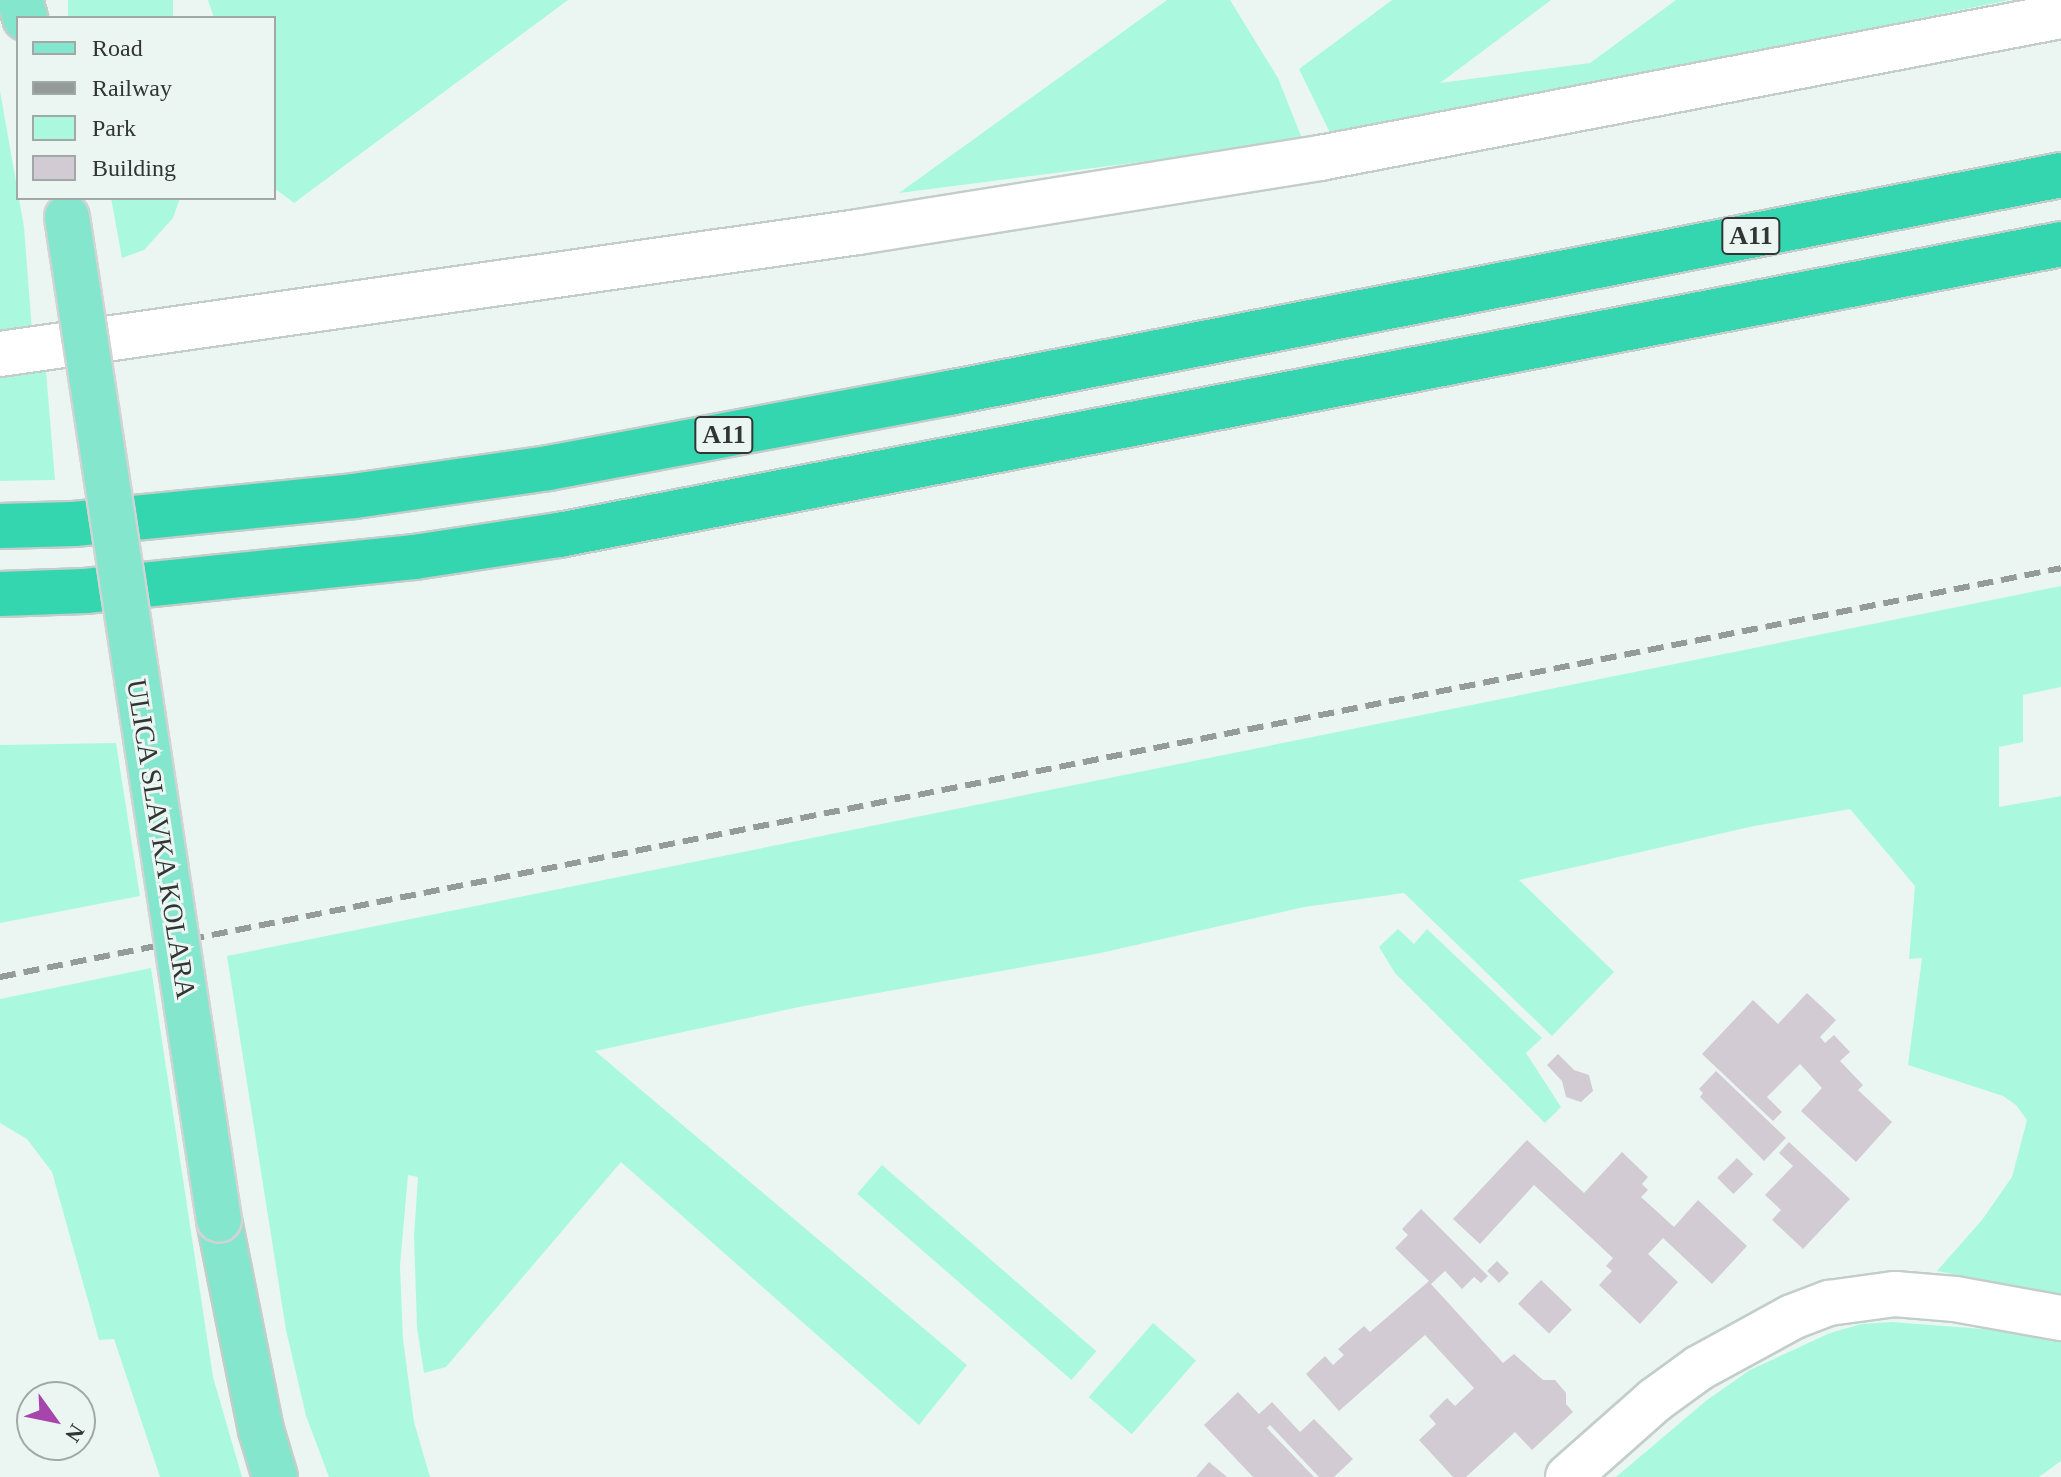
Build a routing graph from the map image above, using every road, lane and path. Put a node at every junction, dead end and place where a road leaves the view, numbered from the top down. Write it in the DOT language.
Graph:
graph roads {
  1 [pos="2061,16"];
  2 [pos="2061,175"];
  3 [pos="65,207"];
  4 [pos="2061,244"];
  5 [pos="0,354"];
  6 [pos="0,526"];
  7 [pos="0,594"];
  8 [pos="2061,1318"];
  9 [pos="275,1477"];
  10 [pos="1568,1477"];
  1 -- 5 [label="street"];
  2 -- 6 [label="highway, A11"];
  3 -- 9 [label="main road, ULICA SLAVKA KOLARA, bridge"];
  4 -- 7 [label="highway, A11"];
  8 -- 10 [label="street"];
}
